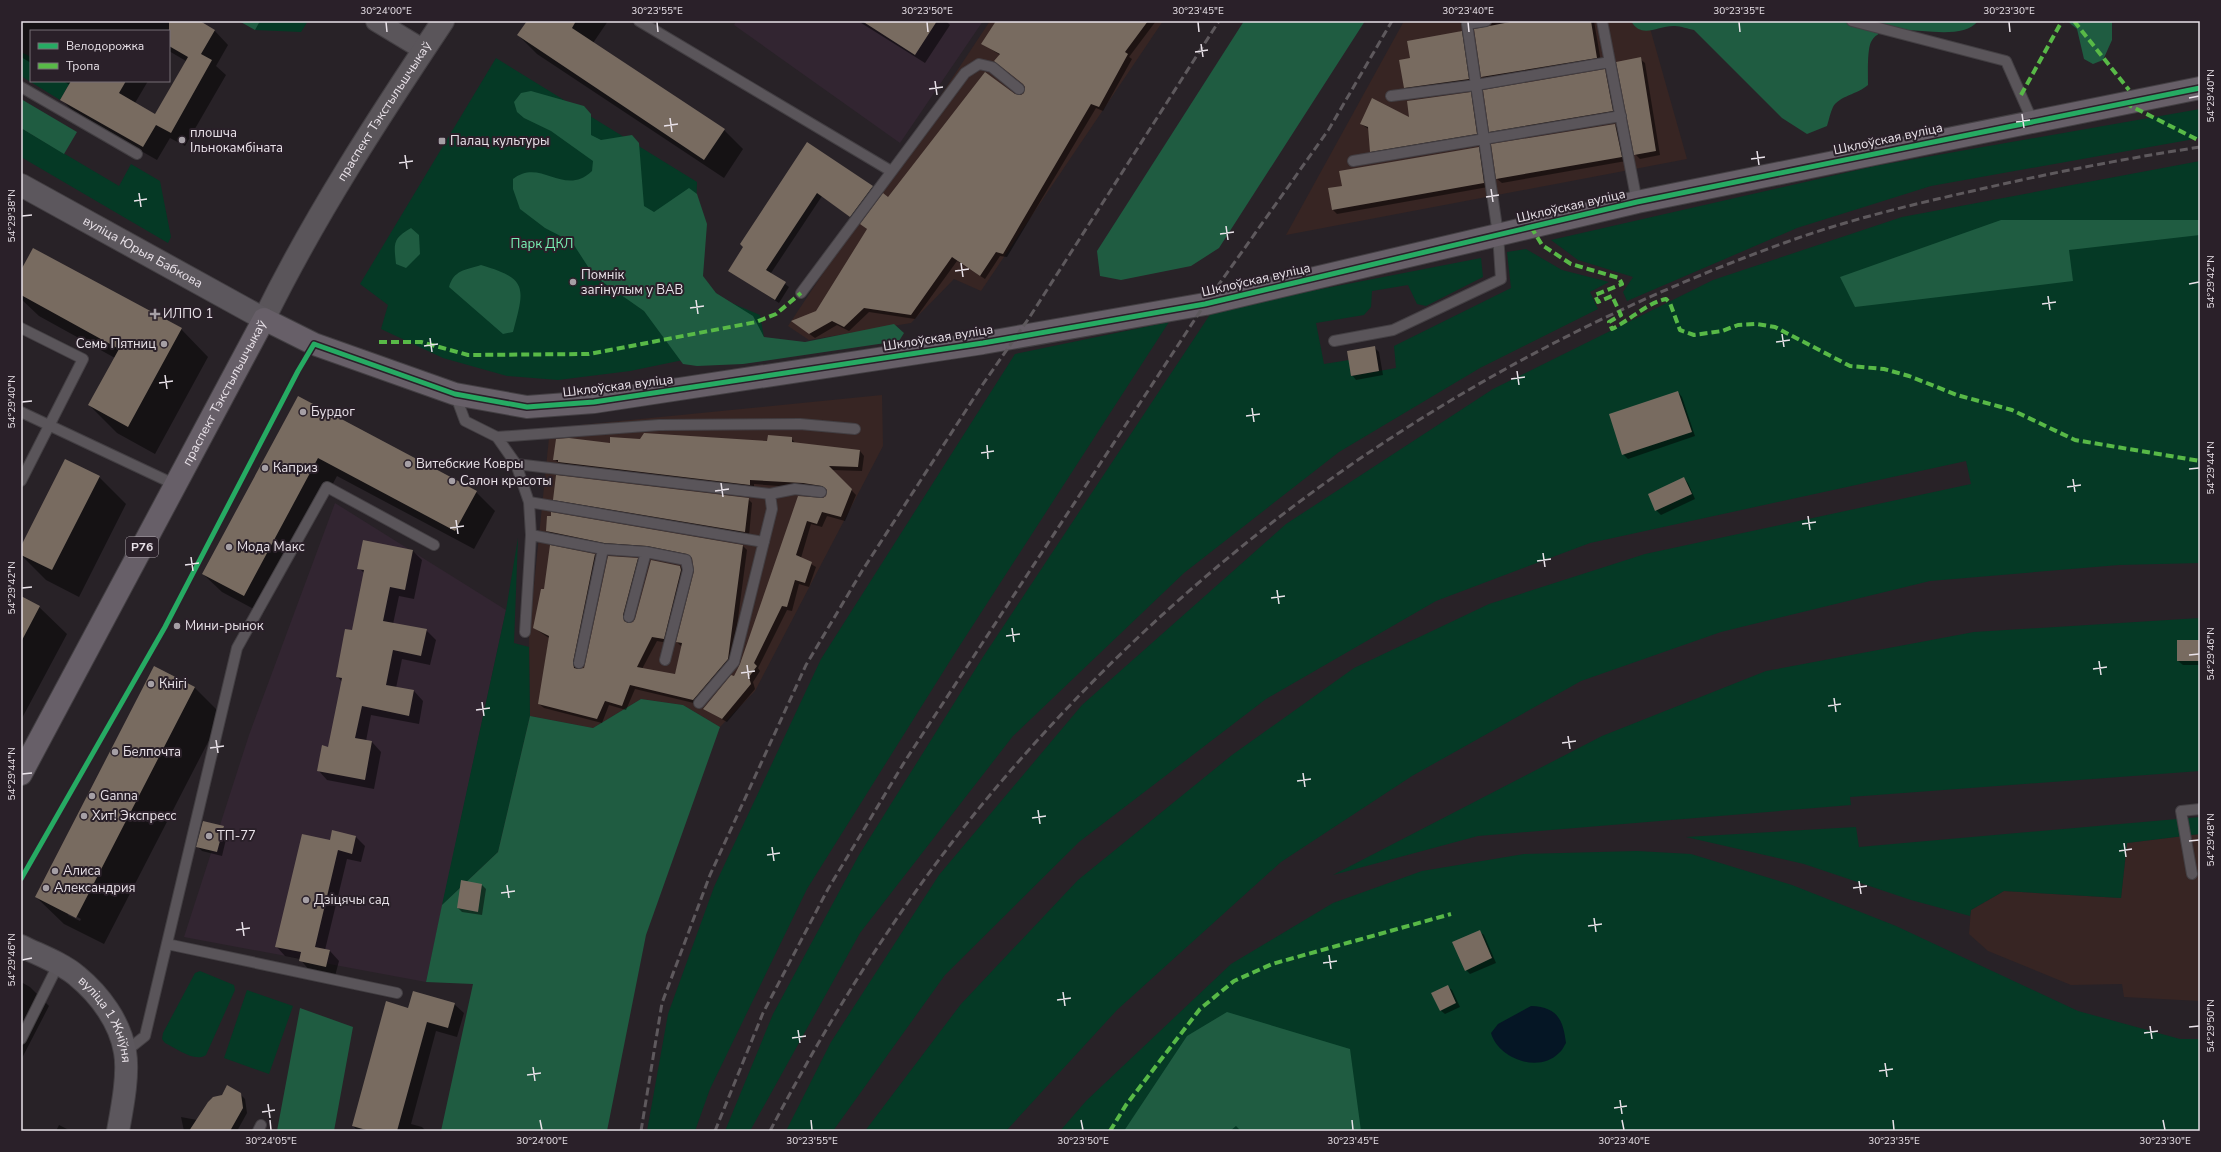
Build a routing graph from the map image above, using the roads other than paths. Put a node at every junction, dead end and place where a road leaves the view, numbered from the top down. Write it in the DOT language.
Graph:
graph roads {
  1 [pos="376,21"];
  2 [pos="443,21"];
  3 [pos="639,21"];
  4 [pos="1486,21"];
  5 [pos="1602,21"];
  6 [pos="1852,21"];
  7 [pos="424,50"];
  8 [pos="1610,62"];
  9 [pos="1476,85"];
  10 [pos="21,87"];
  11 [pos="2200,88"];
  12 [pos="1019,89"];
  13 [pos="1391,96"];
  14 [pos="1621,116"];
  15 [pos="2032,120"];
  16 [pos="1484,139"];
  17 [pos="137,154"];
  18 [pos="1353,161"];
  19 [pos="891,171"];
  20 [pos="21,185"];
  21 [pos="1637,202"];
  22 [pos="1498,234"];
  23 [pos="801,293"];
  24 [pos="264,319"];
  25 [pos="21,328"];
  26 [pos="1334,341"];
  27 [pos="455,394"];
  28 [pos="21,412"];
  29 [pos="50,425"];
  30 [pos="855,429"];
  31 [pos="497,437"];
  32 [pos="516,464"];
  33 [pos="21,481"];
  34 [pos="176,484"];
  35 [pos="821,492"];
  36 [pos="770,494"];
  37 [pos="529,502"];
  38 [pos="531,535"];
  39 [pos="764,542"];
  40 [pos="434,545"];
  41 [pos="603,549"];
  42 [pos="646,552"];
  43 [pos="629,617"];
  44 [pos="525,632"];
  45 [pos="665,660"];
  46 [pos="579,663"];
  47 [pos="699,703"];
  48 [pos="21,774"];
  49 [pos="2200,809"];
  50 [pos="2192,874"];
  51 [pos="167,944"];
  52 [pos="21,946"];
  53 [pos="58,965"];
  54 [pos="397,993"];
  55 [pos="21,1039"];
  56 [pos="126,1052"];
  57 [pos="118,1131"];
  1 -- 7 [label="street"];
  2 -- 7 [label="street, праспект Тэкстыльшчыкаў"];
  3 -- 19 [label="lane"];
  4 -- 9 [label="lane"];
  5 -- 8 [label="lane"];
  6 -- 15 [label="lane"];
  7 -- 24 [label="street, праспект Тэкстыльшчыкаў"];
  8 -- 9 [label="lane"];
  8 -- 14 [label="lane"];
  9 -- 13 [label="lane"];
  9 -- 16 [label="lane"];
  10 -- 17 [label="lane"];
  11 -- 15 [label="main road, Шклоўская вуліца"];
  12 -- 19 [label="lane"];
  14 -- 16 [label="lane"];
  14 -- 21 [label="lane"];
  15 -- 21 [label="main road, Шклоўская вуліца"];
  16 -- 18 [label="lane"];
  16 -- 22 [label="lane"];
  19 -- 23 [label="lane"];
  20 -- 24 [label="main road, вуліца Юрыя Бабкова"];
  21 -- 22 [label="main road, Шклоўская вуліца"];
  22 -- 26 [label="lane"];
  22 -- 27 [label="main road, Шклоўская вуліца"];
  24 -- 27 [label="main road, Шклоўская вуліца"];
  24 -- 34 [label="main road, праспект Тэкстыльшчыкаў / Р76"];
  25 -- 29 [label="lane"];
  27 -- 31 [label="lane"];
  28 -- 29 [label="lane"];
  29 -- 33 [label="lane"];
  29 -- 34 [label="lane"];
  30 -- 31 [label="lane"];
  31 -- 32 [label="lane"];
  32 -- 36 [label="lane"];
  32 -- 37 [label="lane"];
  34 -- 48 [label="main road, праспект Тэкстыльшчыкаў / Р76"];
  35 -- 36 [label="lane"];
  36 -- 39 [label="lane"];
  37 -- 38 [label="lane"];
  37 -- 39 [label="lane"];
  38 -- 41 [label="lane"];
  38 -- 44 [label="lane"];
  39 -- 47 [label="lane"];
  40 -- 51 [label="lane"];
  41 -- 42 [label="lane"];
  41 -- 46 [label="lane"];
  42 -- 43 [label="lane"];
  42 -- 45 [label="lane"];
  49 -- 50 [label="lane"];
  51 -- 54 [label="lane"];
  51 -- 56 [label="lane"];
  52 -- 53 [label="main road, вуліца 1 Жніўня"];
  53 -- 55 [label="lane"];
  53 -- 56 [label="main road, вуліца 1 Жніўня"];
  56 -- 57 [label="main road, вуліца 1 Жніўня"];
}
